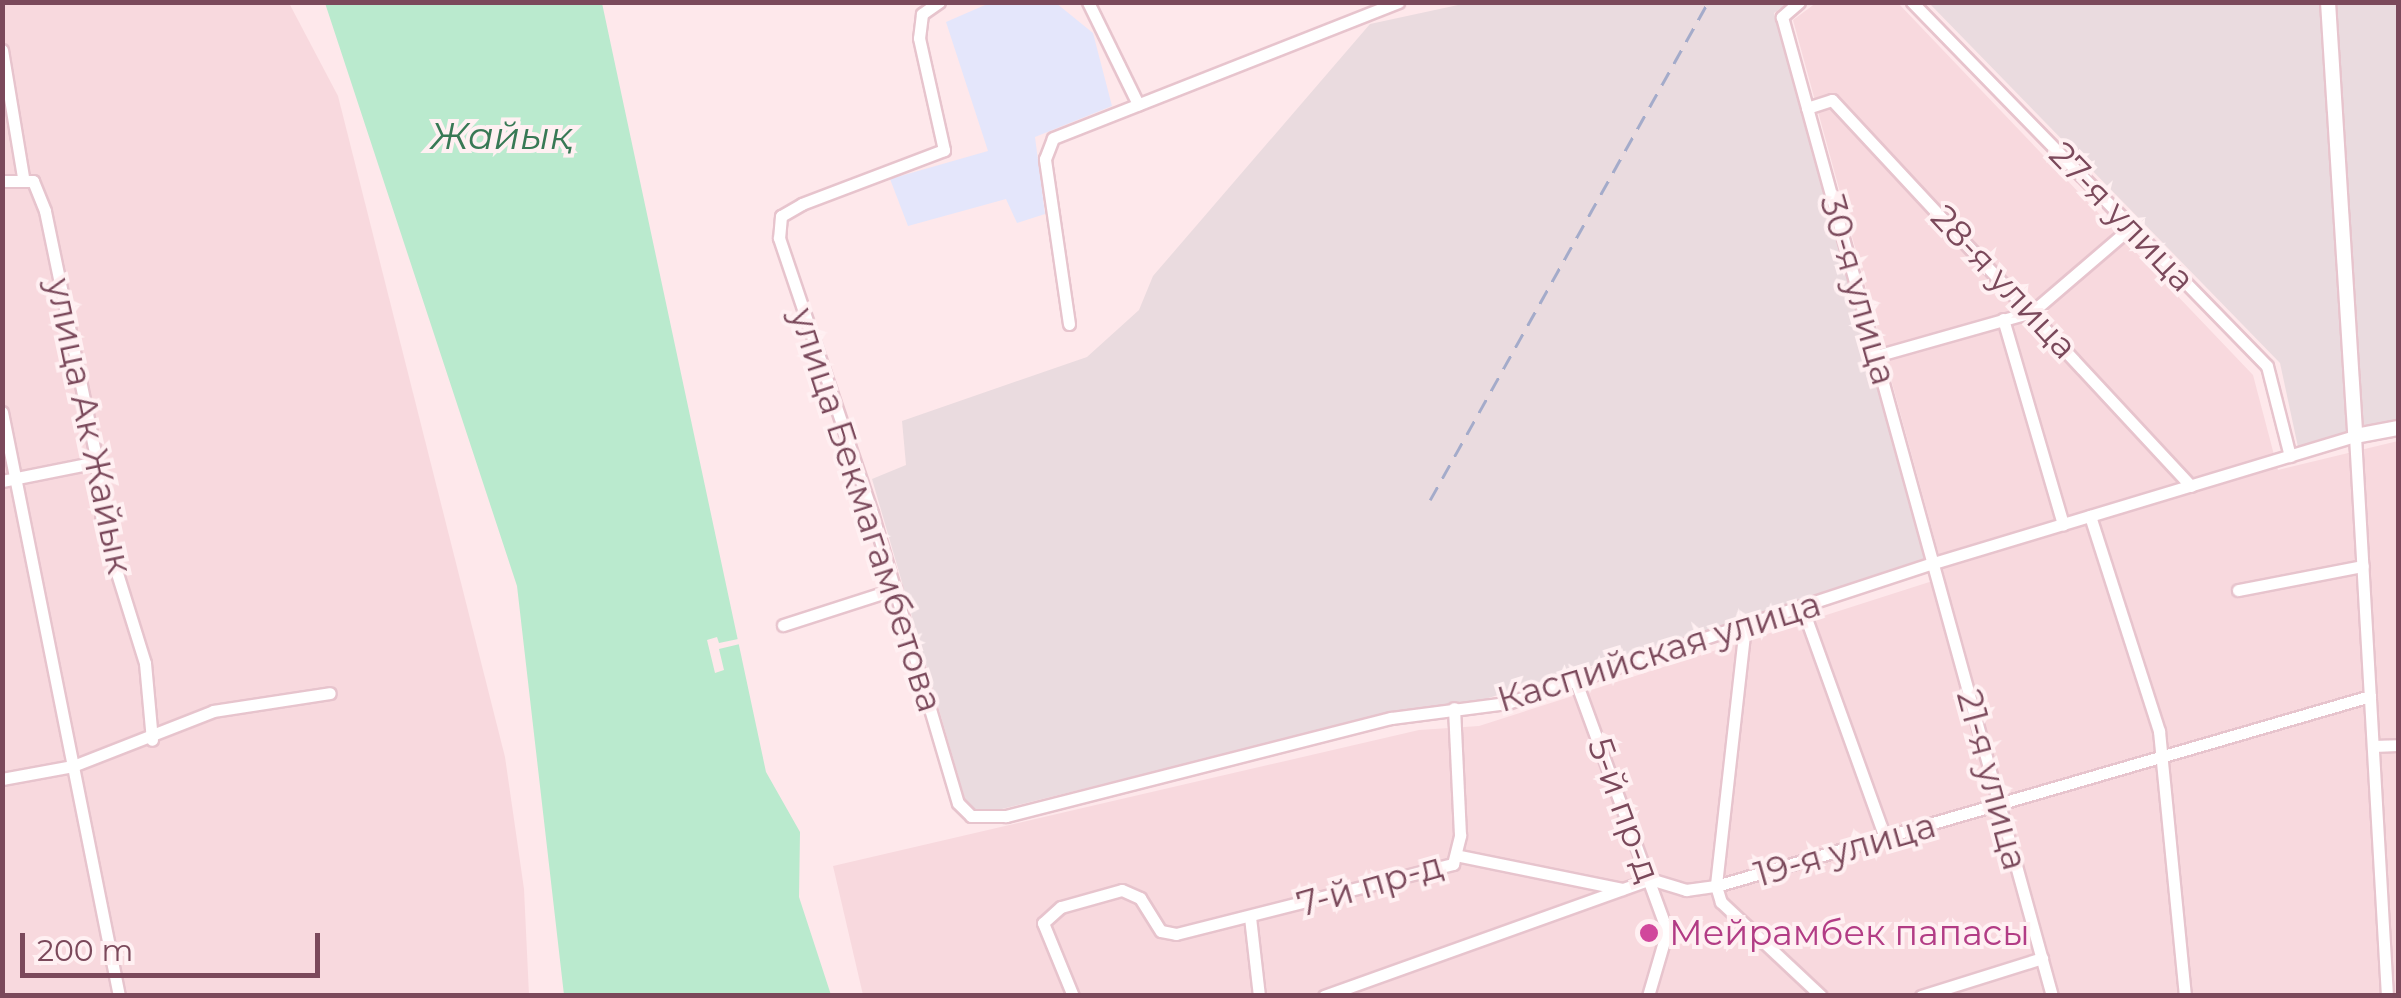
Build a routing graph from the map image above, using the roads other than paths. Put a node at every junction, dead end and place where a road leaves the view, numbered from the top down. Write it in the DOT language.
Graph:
graph roads {
  1 [pos="939,2"];
  2 [pos="1088,2"];
  3 [pos="1398,2"];
  4 [pos="1800,2"];
  5 [pos="1912,2"];
  6 [pos="2328,2"];
  7 [pos="2,50"];
  8 [pos="1138,104"];
  9 [pos="1807,108"];
  10 [pos="23,177"];
  11 [pos="2,181"];
  12 [pos="2132,227"];
  13 [pos="2032,312"];
  14 [pos="2004,319"];
  15 [pos="1069,324"];
  16 [pos="1876,356"];
  17 [pos="2,412"];
  18 [pos="2398,428"];
  19 [pos="2355,436"];
  20 [pos="2290,456"];
  21 [pos="96,462"];
  22 [pos="8,480"];
  23 [pos="2192,486"];
  24 [pos="2090,516"];
  25 [pos="2064,524"];
  26 [pos="1934,563"];
  27 [pos="2363,566"];
  28 [pos="895,589"];
  29 [pos="2238,590"];
  30 [pos="1802,607"];
  31 [pos="783,625"];
  32 [pos="1745,626"];
  33 [pos="1576,682"];
  34 [pos="330,693"];
  35 [pos="2370,696"];
  36 [pos="1454,708"];
  37 [pos="152,740"];
  38 [pos="2398,745"];
  39 [pos="2373,746"];
  40 [pos="2161,758"];
  41 [pos="72,766"];
  42 [pos="2,779"];
  43 [pos="958,803"];
  44 [pos="2000,808"];
  45 [pos="1884,837"];
  46 [pos="1460,856"];
  47 [pos="1650,879"];
  48 [pos="1716,886"];
  49 [pos="1626,890"];
  50 [pos="1250,918"];
  51 [pos="2042,958"];
  52 [pos="120,996"];
  53 [pos="1074,996"];
  54 [pos="1259,996"];
  55 [pos="1324,996"];
  56 [pos="1648,996"];
  57 [pos="1821,996"];
  58 [pos="1921,996"];
  59 [pos="2052,996"];
  60 [pos="2185,996"];
  61 [pos="2387,996"];
  1 -- 28 [label="street, улица Бекмагамбетова"];
  2 -- 8 [label="street"];
  3 -- 8 [label="street"];
  4 -- 9 [label="street, 30-я улица"];
  5 -- 12 [label="street, 27-я улица"];
  6 -- 19 [label="street"];
  7 -- 10 [label="street, улица Ак Жайык"];
  8 -- 15 [label="street"];
  9 -- 13 [label="street, 28-я улица"];
  9 -- 16 [label="street, 30-я улица"];
  10 -- 11 [label="street"];
  10 -- 21 [label="street, улица Ак Жайык"];
  12 -- 13 [label="street"];
  12 -- 20 [label="street, 27-я улица"];
  13 -- 14 [label="street"];
  13 -- 23 [label="street, 28-я улица"];
  14 -- 16 [label="street"];
  14 -- 25 [label="street"];
  16 -- 26 [label="street, 30-я улица"];
  17 -- 22 [label="street"];
  18 -- 19 [label="street"];
  19 -- 20 [label="street, Каспийская улица"];
  19 -- 27 [label="street"];
  20 -- 23 [label="street, Каспийская улица"];
  21 -- 22 [label="street"];
  21 -- 37 [label="street, улица Ак Жайык"];
  22 -- 41 [label="street"];
  23 -- 24 [label="street, Каспийская улица"];
  24 -- 25 [label="street, Каспийская улица"];
  24 -- 40 [label="street"];
  25 -- 26 [label="street, Каспийская улица"];
  26 -- 30 [label="street, Каспийская улица"];
  26 -- 44 [label="street, 21-я улица"];
  27 -- 29 [label="street"];
  27 -- 35 [label="street"];
  28 -- 31 [label="street"];
  28 -- 43 [label="street, улица Бекмагамбетова"];
  30 -- 32 [label="street, Каспийская улица"];
  30 -- 45 [label="street"];
  32 -- 33 [label="street, Каспийская улица"];
  32 -- 48 [label="street"];
  33 -- 36 [label="street, Каспийская улица"];
  33 -- 47 [label="street, 5-й пр-д"];
  34 -- 37 [label="street"];
  35 -- 39 [label="street"];
  35 -- 40 [label="street, 19-я улица"];
  36 -- 43 [label="street, Каспийская улица"];
  36 -- 46 [label="street, 7-й пр-д"];
  37 -- 41 [label="street"];
  38 -- 39 [label="street"];
  39 -- 61 [label="street"];
  40 -- 44 [label="street, 19-я улица"];
  40 -- 60 [label="street"];
  41 -- 42 [label="street"];
  41 -- 52 [label="street"];
  44 -- 45 [label="street, 19-я улица"];
  44 -- 51 [label="street, 21-я улица"];
  45 -- 48 [label="street, 19-я улица"];
  46 -- 49 [label="street"];
  46 -- 50 [label="street, 7-й пр-д"];
  47 -- 48 [label="street, 19-я улица"];
  47 -- 49 [label="street"];
  47 -- 56 [label="street, 5-й пр-д"];
  48 -- 57 [label="street"];
  49 -- 55 [label="street"];
  50 -- 53 [label="street"];
  50 -- 54 [label="street"];
  51 -- 58 [label="street"];
  51 -- 59 [label="street, 21-я улица"];
}
